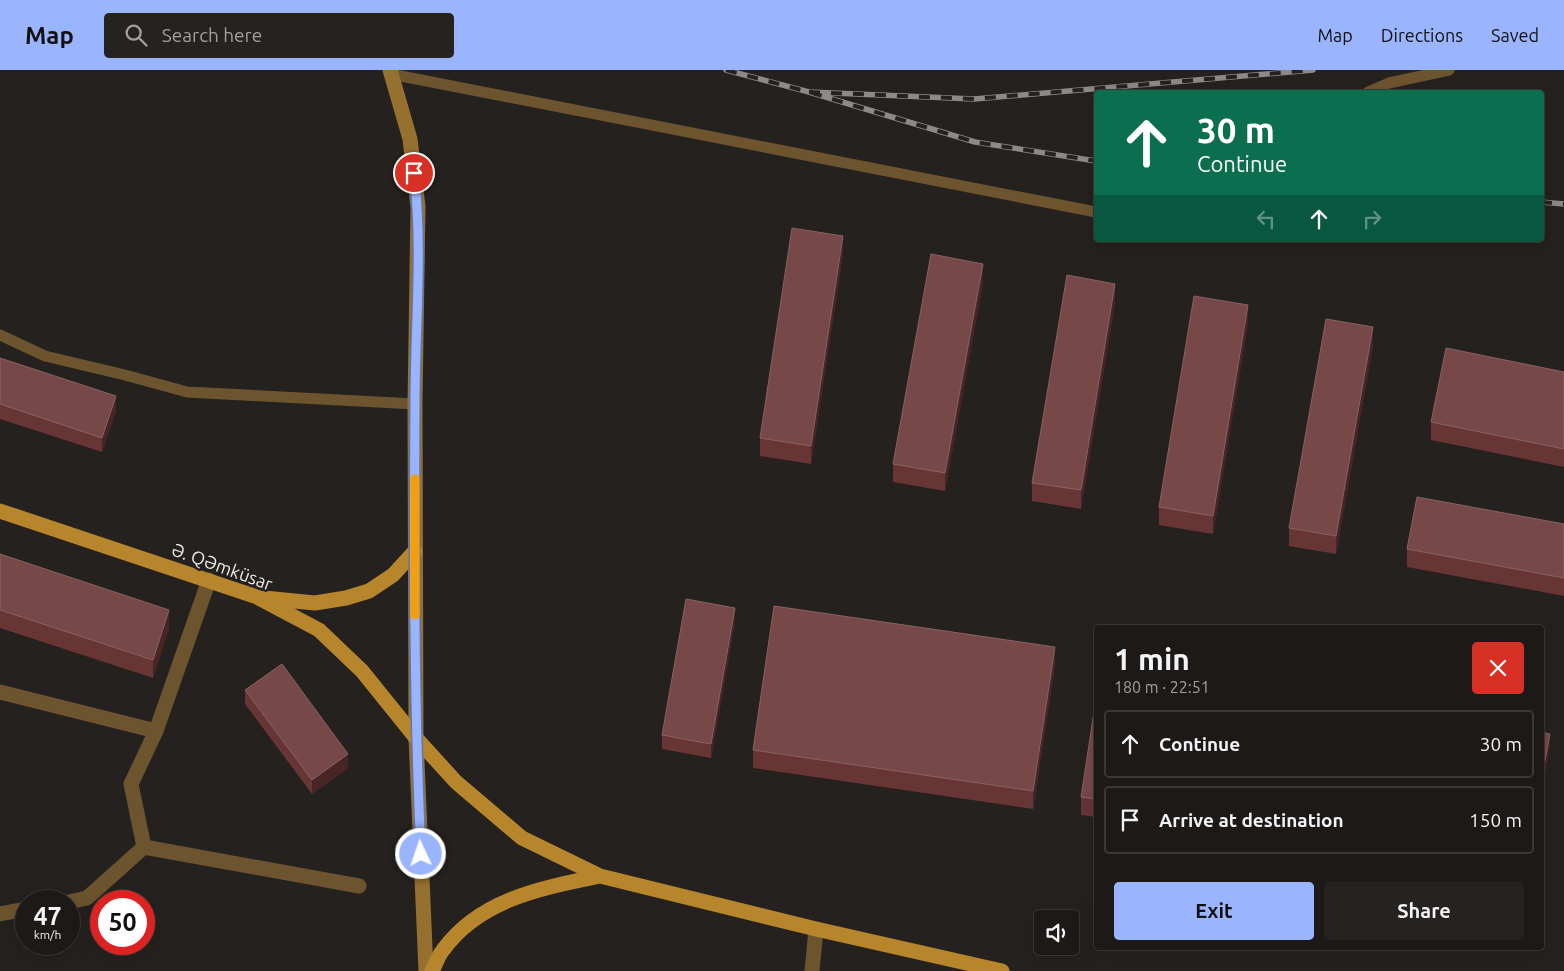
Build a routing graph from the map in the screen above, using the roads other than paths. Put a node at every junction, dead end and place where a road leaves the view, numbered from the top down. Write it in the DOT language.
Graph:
graph roads {
  1 [pos="1449,70"];
  2 [pos="390,72"];
  3 [pos="1373,90"];
  4 [pos="1094,212"];
  5 [pos="0,335"];
  6 [pos="415,404"];
  7 [pos="0,511"];
  8 [pos="415,551"];
  9 [pos="209,580"];
  10 [pos="257,597"];
  11 [pos="0,692"];
  12 [pos="156,731"];
  13 [pos="416,738"];
  14 [pos="144,847"];
  15 [pos="600,876"];
  16 [pos="359,886"];
  17 [pos="80,900"];
  18 [pos="15,911"];
  19 [pos="0,914"];
  20 [pos="816,929"];
  21 [pos="426,971"];
  22 [pos="432,971"];
  23 [pos="812,971"];
  24 [pos="1002,971"];
  1 -- 3 [label="lane"];
  2 -- 4 [label="lane"];
  2 -- 6 [label="main road"];
  5 -- 6 [label="lane"];
  6 -- 8 [label="main road"];
  7 -- 9 [label="main road, Ə. Qəmküsar"];
  8 -- 10 [label="main road"];
  8 -- 13 [label="main road"];
  9 -- 10 [label="main road, Ə. Qəmküsar"];
  9 -- 12 [label="street"];
  10 -- 13 [label="main road, Ə. Qəmküsar"];
  11 -- 12 [label="street"];
  12 -- 14 [label="street"];
  13 -- 15 [label="main road, Ə. Qəmküsar"];
  13 -- 21 [label="main road"];
  14 -- 16 [label="street"];
  14 -- 17 [label="street"];
  15 -- 20 [label="main road"];
  15 -- 22 [label="main road"];
  18 -- 19 [label="street"];
  20 -- 23 [label="street"];
  20 -- 24 [label="main road"];
}
